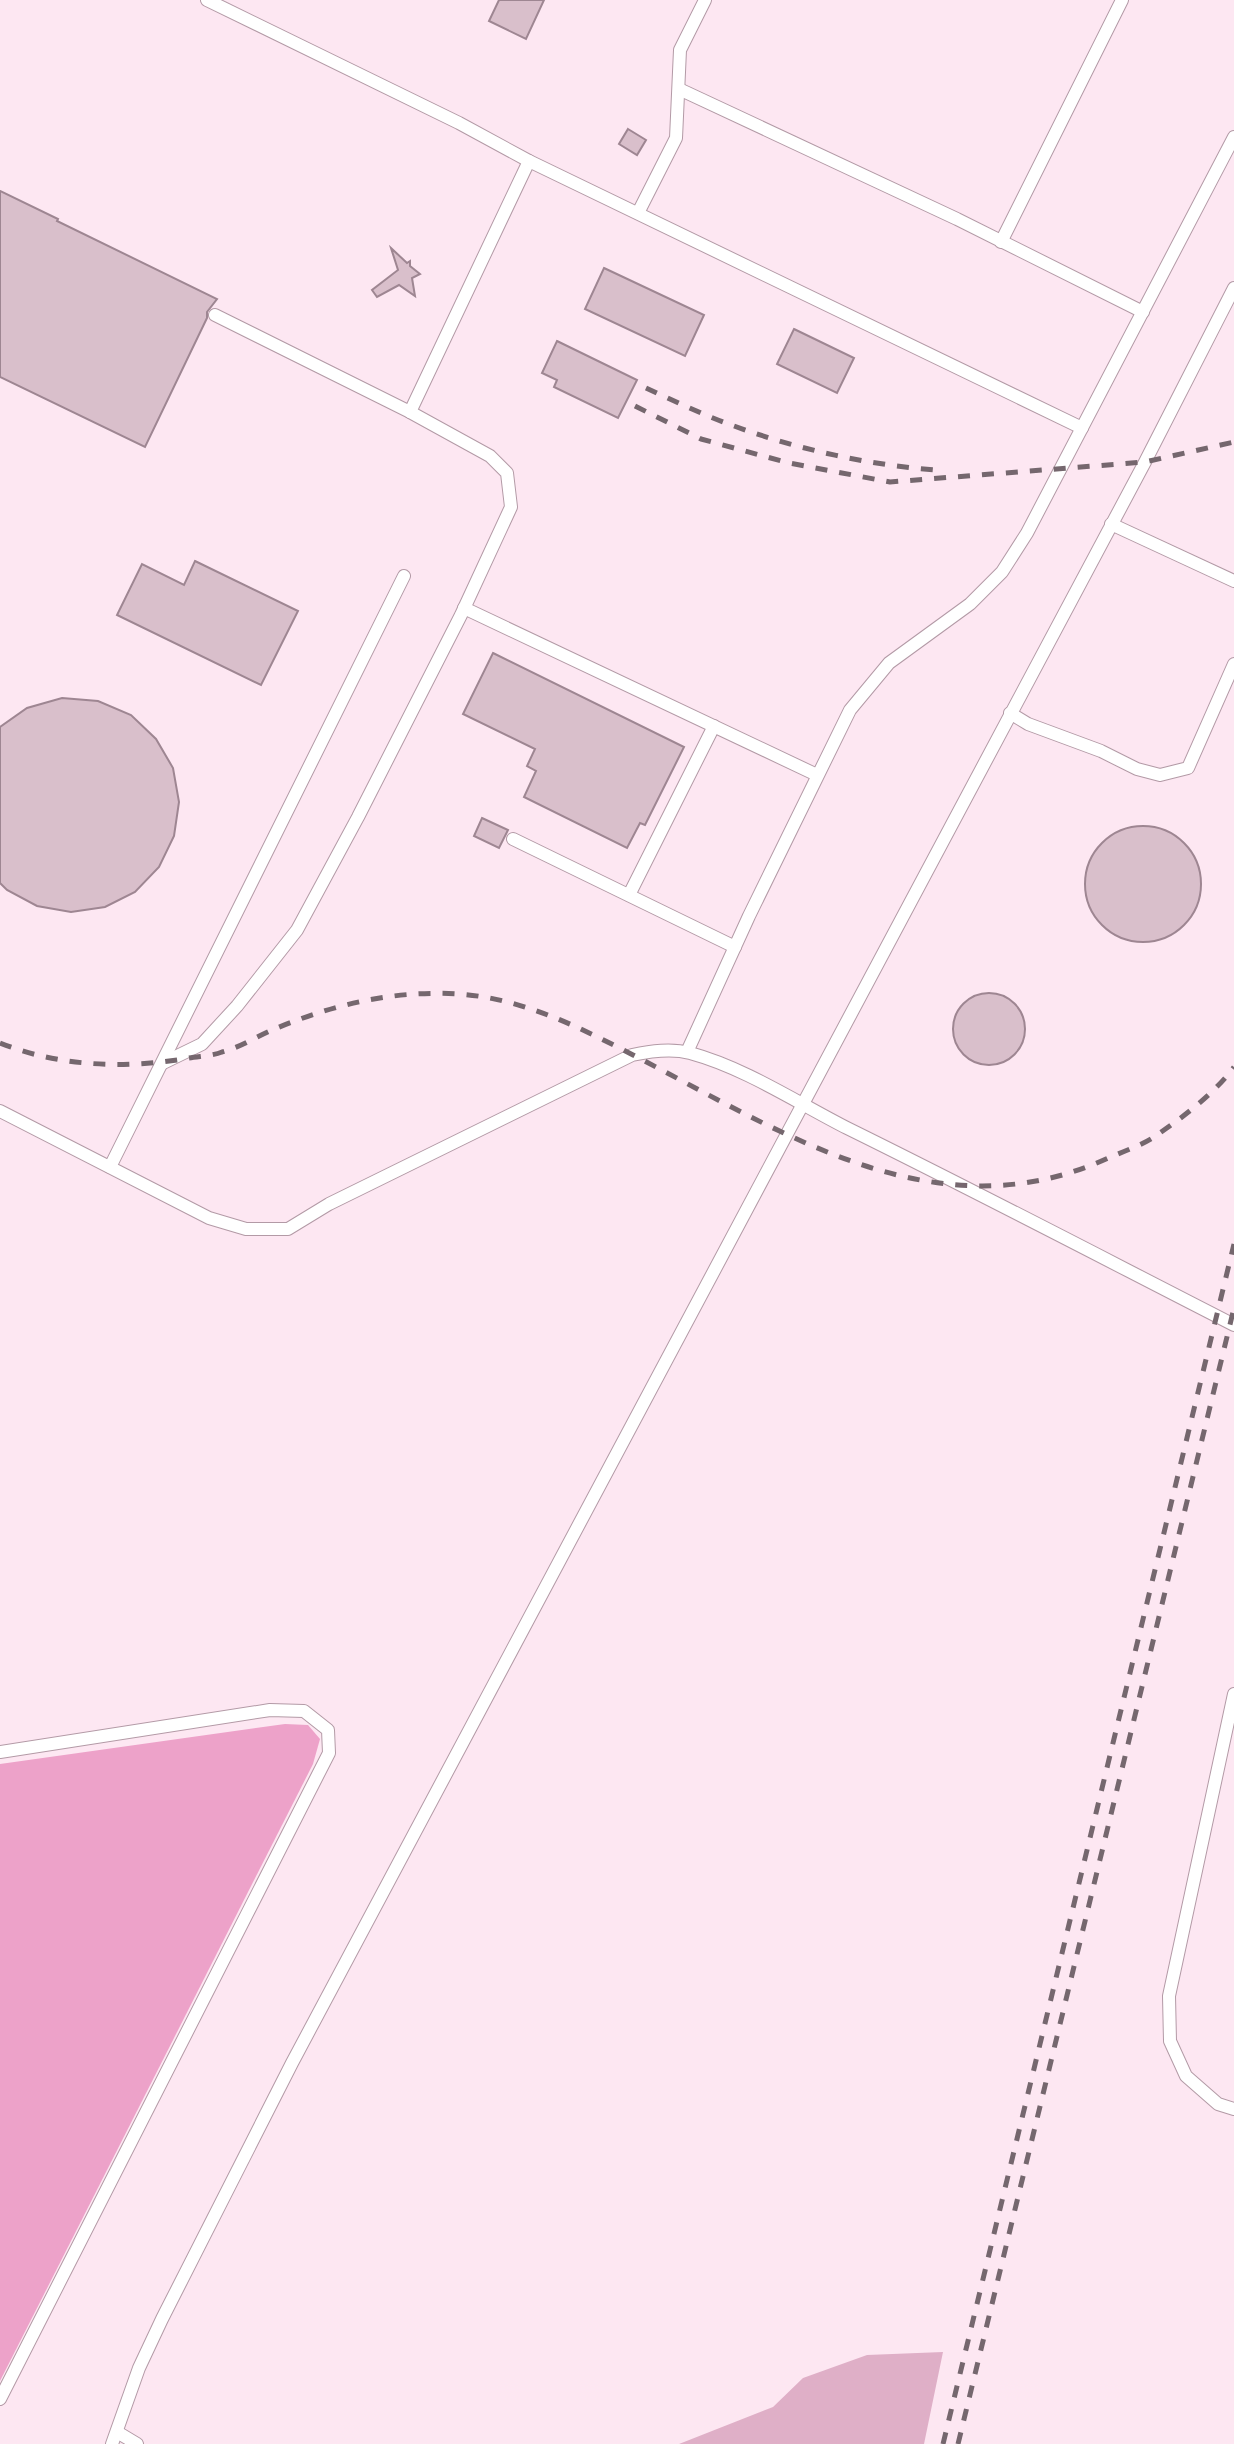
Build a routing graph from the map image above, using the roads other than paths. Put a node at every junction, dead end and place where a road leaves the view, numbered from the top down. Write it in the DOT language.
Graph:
graph roads {
  1 [pos="207,0"];
  2 [pos="705,0"];
  3 [pos="1121,0"];
  4 [pos="679,89"];
  5 [pos="1234,137"];
  6 [pos="529,161"];
  7 [pos="638,213"];
  8 [pos="1001,242"];
  9 [pos="1234,288"];
  10 [pos="1143,312"];
  11 [pos="215,316"];
  12 [pos="410,412"];
  13 [pos="1082,428"];
  14 [pos="1111,524"];
  15 [pos="404,576"];
  16 [pos="1234,581"];
  17 [pos="464,608"];
  18 [pos="1234,664"];
  19 [pos="1010,713"];
  20 [pos="714,726"];
  21 [pos="817,775"];
  22 [pos="513,839"];
  23 [pos="629,895"];
  24 [pos="735,947"];
  25 [pos="687,1052"];
  26 [pos="163,1063"];
  27 [pos="802,1105"];
  28 [pos="0,1111"];
  29 [pos="110,1167"];
  30 [pos="1234,1325"];
  31 [pos="1234,1694"];
  32 [pos="0,1752"];
  33 [pos="1234,2109"];
  34 [pos="0,2399"];
  35 [pos="114,2438"];
  36 [pos="137,2444"];
  1 -- 6 [label="lane"];
  2 -- 4 [label="lane"];
  3 -- 8 [label="lane"];
  4 -- 7 [label="lane"];
  4 -- 8 [label="lane"];
  5 -- 10 [label="lane"];
  6 -- 7 [label="lane"];
  6 -- 12 [label="lane"];
  7 -- 13 [label="lane"];
  8 -- 10 [label="lane"];
  9 -- 14 [label="lane"];
  10 -- 13 [label="lane"];
  11 -- 12 [label="lane"];
  12 -- 17 [label="lane"];
  13 -- 21 [label="lane"];
  14 -- 16 [label="lane"];
  14 -- 19 [label="lane"];
  15 -- 26 [label="lane"];
  17 -- 20 [label="lane"];
  17 -- 26 [label="lane"];
  18 -- 19 [label="lane"];
  19 -- 27 [label="lane"];
  20 -- 21 [label="lane"];
  20 -- 23 [label="lane"];
  21 -- 24 [label="lane"];
  22 -- 23 [label="lane"];
  23 -- 24 [label="lane"];
  24 -- 25 [label="lane"];
  25 -- 27 [label="lane"];
  25 -- 29 [label="lane"];
  26 -- 29 [label="lane"];
  27 -- 30 [label="lane"];
  27 -- 35 [label="lane"];
  28 -- 29 [label="lane"];
  31 -- 33 [label="lane"];
  32 -- 34 [label="lane"];
  35 -- 36 [label="lane"];
}
